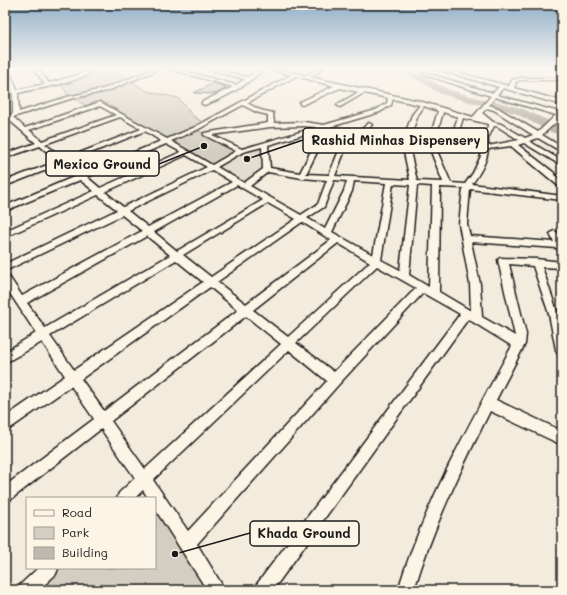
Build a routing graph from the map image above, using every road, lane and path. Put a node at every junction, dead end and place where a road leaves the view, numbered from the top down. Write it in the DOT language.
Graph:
graph roads {
  1 [pos="494,95"];
  2 [pos="14,96"];
  3 [pos="79,96"];
  4 [pos="221,96"];
  5 [pos="256,96"];
  6 [pos="318,96"];
  7 [pos="356,96"];
  8 [pos="380,96"];
  9 [pos="497,96"];
  10 [pos="537,96"];
  11 [pos="391,98"];
  12 [pos="204,103"];
  13 [pos="242,103"];
  14 [pos="302,103"];
  15 [pos="562,103"];
  16 [pos="423,104"];
  17 [pos="340,105"];
  18 [pos="486,105"];
  19 [pos="441,110"];
  20 [pos="561,114"];
  21 [pos="121,115"];
  22 [pos="461,116"];
  23 [pos="10,117"];
  24 [pos="477,117"];
  25 [pos="555,120"];
  26 [pos="562,122"];
  27 [pos="492,124"];
  28 [pos="369,125"];
  29 [pos="271,126"];
  30 [pos="325,126"];
  31 [pos="146,129"];
  32 [pos="195,129"];
  33 [pos="24,130"];
  34 [pos="207,134"];
  35 [pos="539,135"];
  36 [pos="525,140"];
  37 [pos="168,141"];
  38 [pos="41,143"];
  39 [pos="265,143"];
  40 [pos="512,144"];
  41 [pos="451,147"];
  42 [pos="484,148"];
  43 [pos="562,150"];
  44 [pos="241,151"];
  45 [pos="187,152"];
  46 [pos="5,156"];
  47 [pos="64,161"];
  48 [pos="562,164"];
  49 [pos="213,167"];
  50 [pos="267,170"];
  51 [pos="302,176"];
  52 [pos="82,177"];
  53 [pos="332,178"];
  54 [pos="350,179"];
  55 [pos="390,181"];
  56 [pos="414,183"];
  57 [pos="5,184"];
  58 [pos="241,184"];
  59 [pos="436,185"];
  60 [pos="448,185"];
  61 [pos="467,186"];
  62 [pos="562,187"];
  63 [pos="100,192"];
  64 [pos="562,198"];
  65 [pos="268,200"];
  66 [pos="5,209"];
  67 [pos="123,211"];
  68 [pos="302,219"];
  69 [pos="148,231"];
  70 [pos="327,233"];
  71 [pos="5,234"];
  72 [pos="554,234"];
  73 [pos="466,239"];
  74 [pos="338,240"];
  75 [pos="561,247"];
  76 [pos="176,255"];
  77 [pos="376,261"];
  78 [pos="536,262"];
  79 [pos="562,265"];
  80 [pos="5,268"];
  81 [pos="404,276"];
  82 [pos="5,278"];
  83 [pos="210,282"];
  84 [pos="429,290"];
  85 [pos="20,302"];
  86 [pos="245,309"];
  87 [pos="472,316"];
  88 [pos="42,334"];
  89 [pos="289,343"];
  90 [pos="519,344"];
  91 [pos="562,350"];
  92 [pos="5,358"];
  93 [pos="72,378"];
  94 [pos="335,380"];
  95 [pos="488,403"];
  96 [pos="102,420"];
  97 [pos="5,425"];
  98 [pos="562,438"];
  99 [pos="144,480"];
  100 [pos="5,495"];
  101 [pos="125,497"];
  102 [pos="156,497"];
  103 [pos="156,498"];
  104 [pos="187,543"];
  105 [pos="49,569"];
  106 [pos="27,590"];
  107 [pos="217,590"];
  108 [pos="263,590"];
  109 [pos="406,590"];
  1 -- 18 [label="street"];
  2 -- 23 [label="street"];
  3 -- 23 [label="street"];
  4 -- 12 [label="street"];
  5 -- 13 [label="street"];
  6 -- 14 [label="street"];
  7 -- 17 [label="street"];
  8 -- 11 [label="street"];
  9 -- 20 [label="street"];
  10 -- 15 [label="street"];
  11 -- 16 [label="street"];
  11 -- 30 [label="street"];
  13 -- 29 [label="street"];
  13 -- 32 [label="street"];
  16 -- 19 [label="street"];
  16 -- 56 [label="street"];
  18 -- 24 [label="street"];
  18 -- 35 [label="street"];
  19 -- 22 [label="street"];
  19 -- 60 [label="street"];
  20 -- 25 [label="street"];
  21 -- 31 [label="street"];
  21 -- 33 [label="street"];
  21 -- 38 [label="street"];
  22 -- 24 [label="street"];
  22 -- 41 [label="street"];
  23 -- 33 [label="street"];
  24 -- 27 [label="street"];
  25 -- 26 [label="street"];
  25 -- 35 [label="street"];
  27 -- 36 [label="street"];
  27 -- 42 [label="street"];
  28 -- 53 [label="street"];
  29 -- 30 [label="street"];
  29 -- 34 [label="street"];
  30 -- 39 [label="street"];
  30 -- 51 [label="street"];
  31 -- 37 [label="street"];
  31 -- 47 [label="street"];
  32 -- 34 [label="street"];
  32 -- 37 [label="street"];
  33 -- 38 [label="street"];
  34 -- 44 [label="street"];
  35 -- 36 [label="street"];
  35 -- 43 [label="street"];
  36 -- 40 [label="street"];
  36 -- 48 [label="street"];
  37 -- 45 [label="street"];
  37 -- 52 [label="street"];
  38 -- 46 [label="street"];
  38 -- 47 [label="street"];
  39 -- 44 [label="street"];
  39 -- 50 [label="street"];
  40 -- 42 [label="street"];
  40 -- 62 [label="street"];
  42 -- 61 [label="street"];
  44 -- 49 [label="street"];
  45 -- 49 [label="street"];
  45 -- 63 [label="street"];
  47 -- 52 [label="street"];
  47 -- 57 [label="street"];
  49 -- 58 [label="street"];
  49 -- 67 [label="street"];
  50 -- 51 [label="street"];
  50 -- 58 [label="street"];
  51 -- 53 [label="street"];
  52 -- 63 [label="street"];
  52 -- 66 [label="street"];
  53 -- 54 [label="street"];
  53 -- 68 [label="street"];
  54 -- 55 [label="street"];
  54 -- 70 [label="street"];
  55 -- 56 [label="street"];
  55 -- 77 [label="street"];
  56 -- 59 [label="street"];
  56 -- 81 [label="street"];
  58 -- 65 [label="street"];
  58 -- 69 [label="street"];
  59 -- 60 [label="street"];
  59 -- 84 [label="street"];
  60 -- 61 [label="street"];
  61 -- 64 [label="street"];
  61 -- 73 [label="street"];
  63 -- 67 [label="street"];
  63 -- 71 [label="street"];
  65 -- 68 [label="street"];
  65 -- 76 [label="street"];
  67 -- 69 [label="street"];
  67 -- 80 [label="street"];
  68 -- 70 [label="street"];
  68 -- 83 [label="street"];
  69 -- 76 [label="street"];
  69 -- 85 [label="street"];
  70 -- 74 [label="street"];
  72 -- 75 [label="street"];
  73 -- 75 [label="street"];
  73 -- 87 [label="street"];
  74 -- 77 [label="street"];
  74 -- 86 [label="street"];
  76 -- 83 [label="street"];
  76 -- 88 [label="street"];
  77 -- 81 [label="street"];
  77 -- 89 [label="street"];
  78 -- 79 [label="street"];
  78 -- 90 [label="street"];
  78 -- 91 [label="street"];
  81 -- 84 [label="street"];
  82 -- 85 [label="street"];
  83 -- 86 [label="street"];
  83 -- 93 [label="street"];
  84 -- 87 [label="street"];
  84 -- 94 [label="street"];
  85 -- 88 [label="street"];
  86 -- 89 [label="street"];
  86 -- 96 [label="street"];
  87 -- 90 [label="street"];
  87 -- 108 [label="street"];
  88 -- 92 [label="street"];
  88 -- 93 [label="street"];
  89 -- 94 [label="street"];
  89 -- 99 [label="street"];
  90 -- 95 [label="street"];
  93 -- 96 [label="street"];
  93 -- 97 [label="street"];
  94 -- 104 [label="street"];
  95 -- 98 [label="street"];
  95 -- 109 [label="street"];
  96 -- 99 [label="street"];
  96 -- 100 [label="street"];
  99 -- 101 [label="street"];
  99 -- 102 [label="street"];
  103 -- 104 [label="street"];
  104 -- 107 [label="street"];
  105 -- 106 [label="street"];
}
